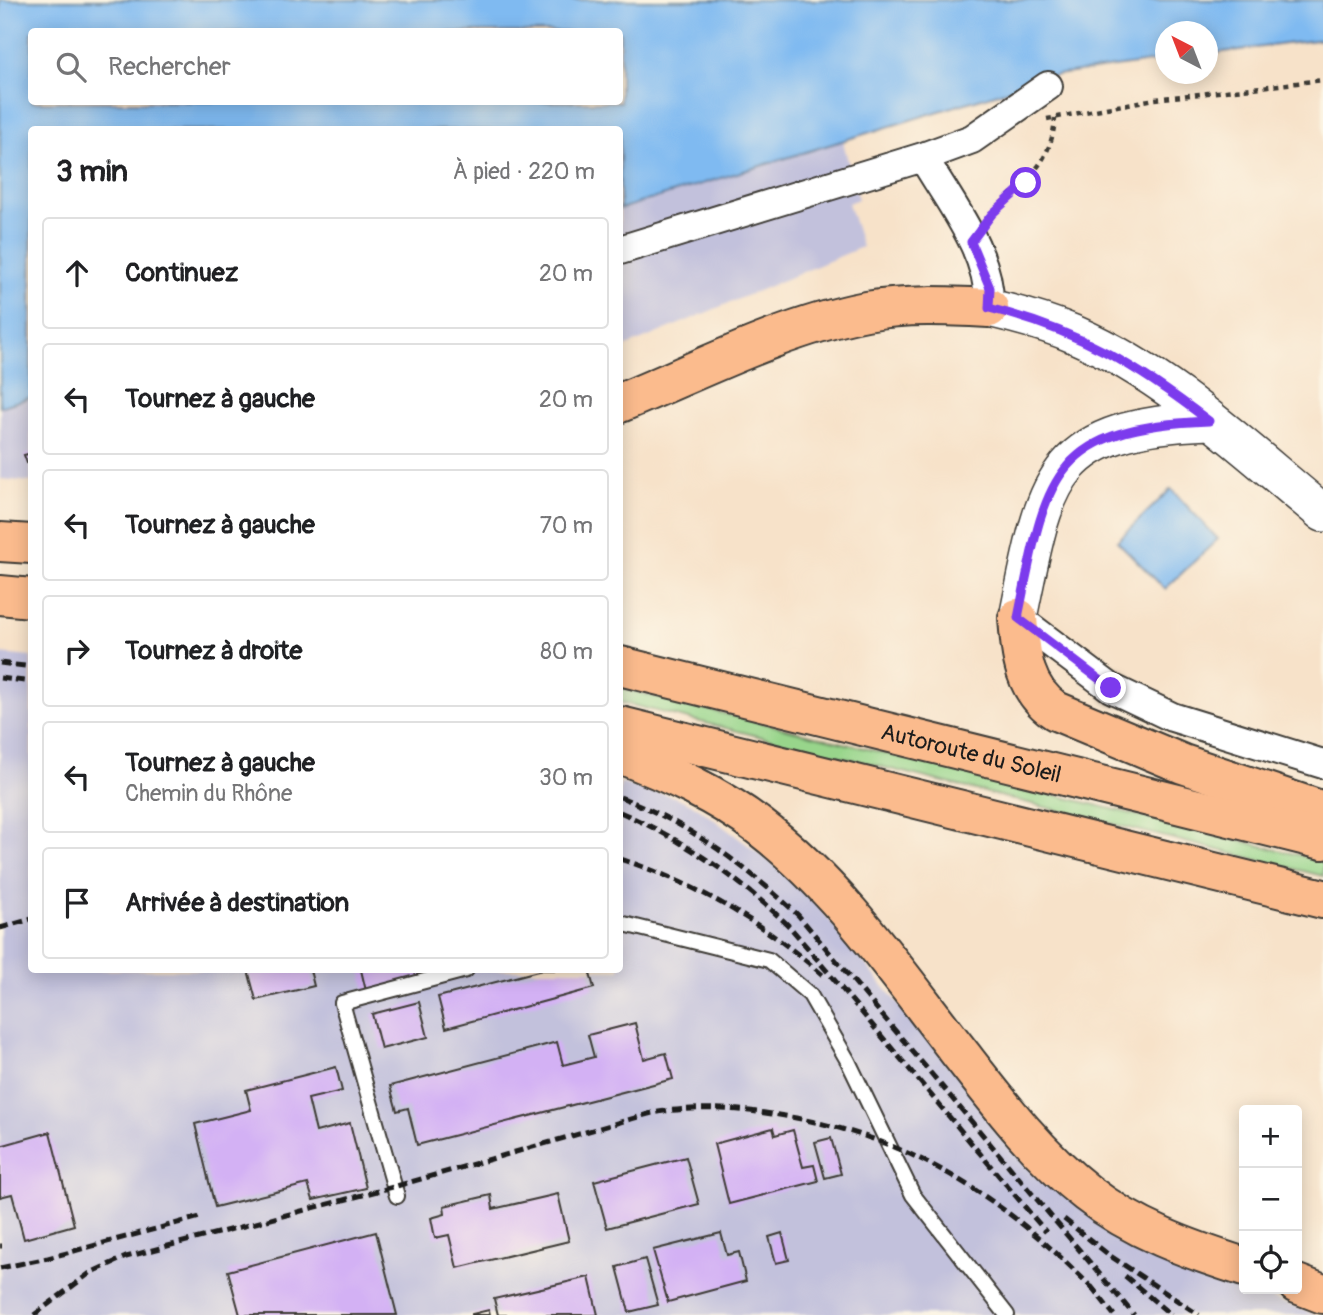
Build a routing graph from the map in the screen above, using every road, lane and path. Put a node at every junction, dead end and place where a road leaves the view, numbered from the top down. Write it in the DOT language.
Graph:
graph roads {
  1 [pos="1323,80"];
  2 [pos="1048,86"];
  3 [pos="1056,118"];
  4 [pos="1043,120"];
  5 [pos="923,157"];
  6 [pos="971,242"];
  7 [pos="623,249"];
  8 [pos="989,308"];
  9 [pos="623,402"];
  10 [pos="1209,421"];
  11 [pos="1323,513"];
  12 [pos="28,538"];
  13 [pos="0,540"];
  14 [pos="28,544"];
  15 [pos="0,595"];
  16 [pos="28,598"];
  17 [pos="1018,618"];
  18 [pos="623,667"];
  19 [pos="623,727"];
  20 [pos="623,755"];
  21 [pos="1323,764"];
  22 [pos="1323,811"];
  23 [pos="1323,840"];
  24 [pos="1323,899"];
  25 [pos="623,924"];
  26 [pos="455,973"];
  27 [pos="397,1196"];
  28 [pos="1239,1265"];
  29 [pos="1302,1286"];
  30 [pos="1323,1294"];
  31 [pos="1007,1315"];
  1 -- 3 [label="path"];
  2 -- 5 [label="street"];
  3 -- 4 [label="path"];
  3 -- 6 [label="path"];
  5 -- 6 [label="street"];
  5 -- 7 [label="street"];
  6 -- 8 [label="street"];
  8 -- 9 [label="highway"];
  8 -- 10 [label="street"];
  10 -- 11 [label="street"];
  10 -- 17 [label="street"];
  12 -- 13 [label="highway"];
  13 -- 14 [label="highway"];
  15 -- 16 [label="highway"];
  17 -- 21 [label="street"];
  17 -- 22 [label="highway"];
  18 -- 23 [label="highway, Autoroute du Soleil"];
  19 -- 24 [label="highway"];
  20 -- 28 [label="highway"];
  25 -- 31 [label="lane"];
  26 -- 27 [label="lane"];
  29 -- 30 [label="highway"];
}
